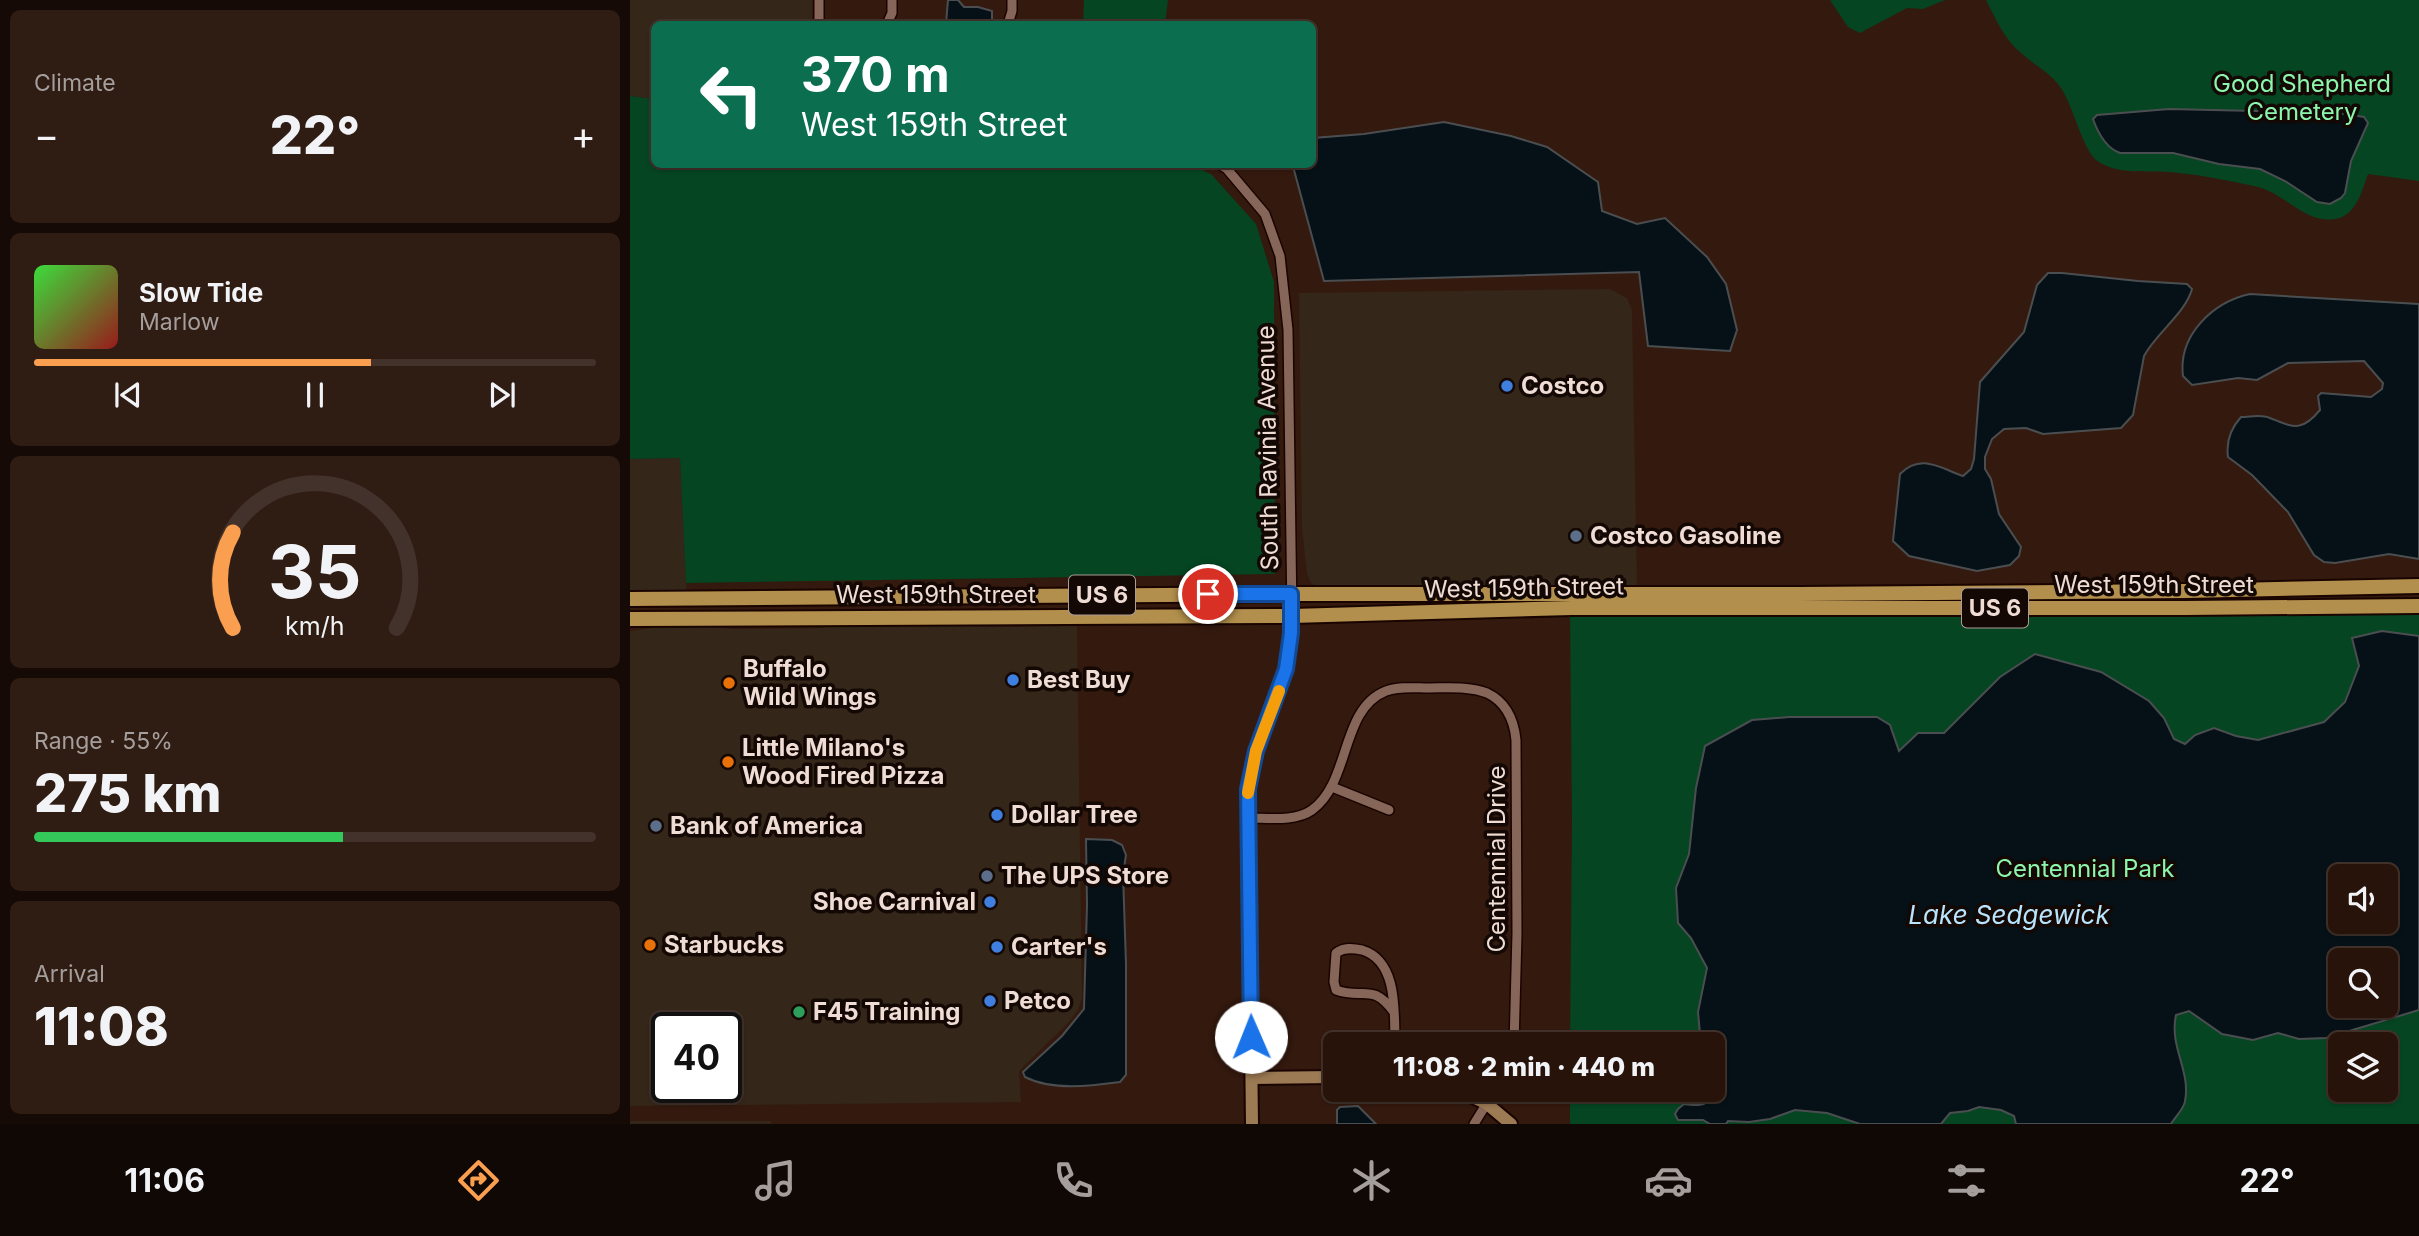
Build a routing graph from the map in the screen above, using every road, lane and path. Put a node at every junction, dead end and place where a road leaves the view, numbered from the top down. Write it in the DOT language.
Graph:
graph roads {
  1 [pos="819,0"];
  2 [pos="892,0"];
  3 [pos="1012,0"];
  4 [pos="819,21"];
  5 [pos="888,21"];
  6 [pos="1009,21"];
  7 [pos="1225,168"];
  8 [pos="2419,586"];
  9 [pos="2186,591"];
  10 [pos="1291,594"];
  11 [pos="630,598"];
  12 [pos="2419,606"];
  13 [pos="2185,608"];
  14 [pos="1292,616"];
  15 [pos="630,619"];
  16 [pos="1332,787"];
  17 [pos="1389,810"];
  18 [pos="1249,818"];
  19 [pos="1394,1012"];
  20 [pos="1395,1032"];
  21 [pos="1514,1032"];
  22 [pos="1323,1077"];
  23 [pos="1252,1079"];
  24 [pos="1486,1103"];
  25 [pos="1252,1124"];
  26 [pos="1474,1124"];
  27 [pos="1511,1124"];
  1 -- 4 [label="street"];
  2 -- 5 [label="street"];
  3 -- 6 [label="street"];
  7 -- 10 [label="street, South Ravinia Avenue"];
  8 -- 9 [label="main road, West 159th Street / US 6"];
  9 -- 10 [label="main road, West 159th Street / US 6"];
  9 -- 13 [label="main road"];
  10 -- 11 [label="main road, West 159th Street / US 6"];
  10 -- 14 [label="street, South Ravinia Avenue"];
  12 -- 13 [label="main road, West 159th Street / US 6"];
  13 -- 14 [label="main road, West 159th Street / US 6"];
  14 -- 15 [label="main road, West 159th Street / US 6"];
  14 -- 18 [label="street, South Ravinia Avenue"];
  16 -- 17 [label="street"];
  16 -- 18 [label="street"];
  16 -- 21 [label="street, Centennial Drive"];
  18 -- 23 [label="street, South Ravinia Avenue"];
  19 -- 19 [label="street"];
  19 -- 20 [label="street"];
  22 -- 23 [label="street"];
  23 -- 25 [label="street, South Ravinia Avenue"];
  24 -- 26 [label="street"];
  24 -- 27 [label="street"];
}
